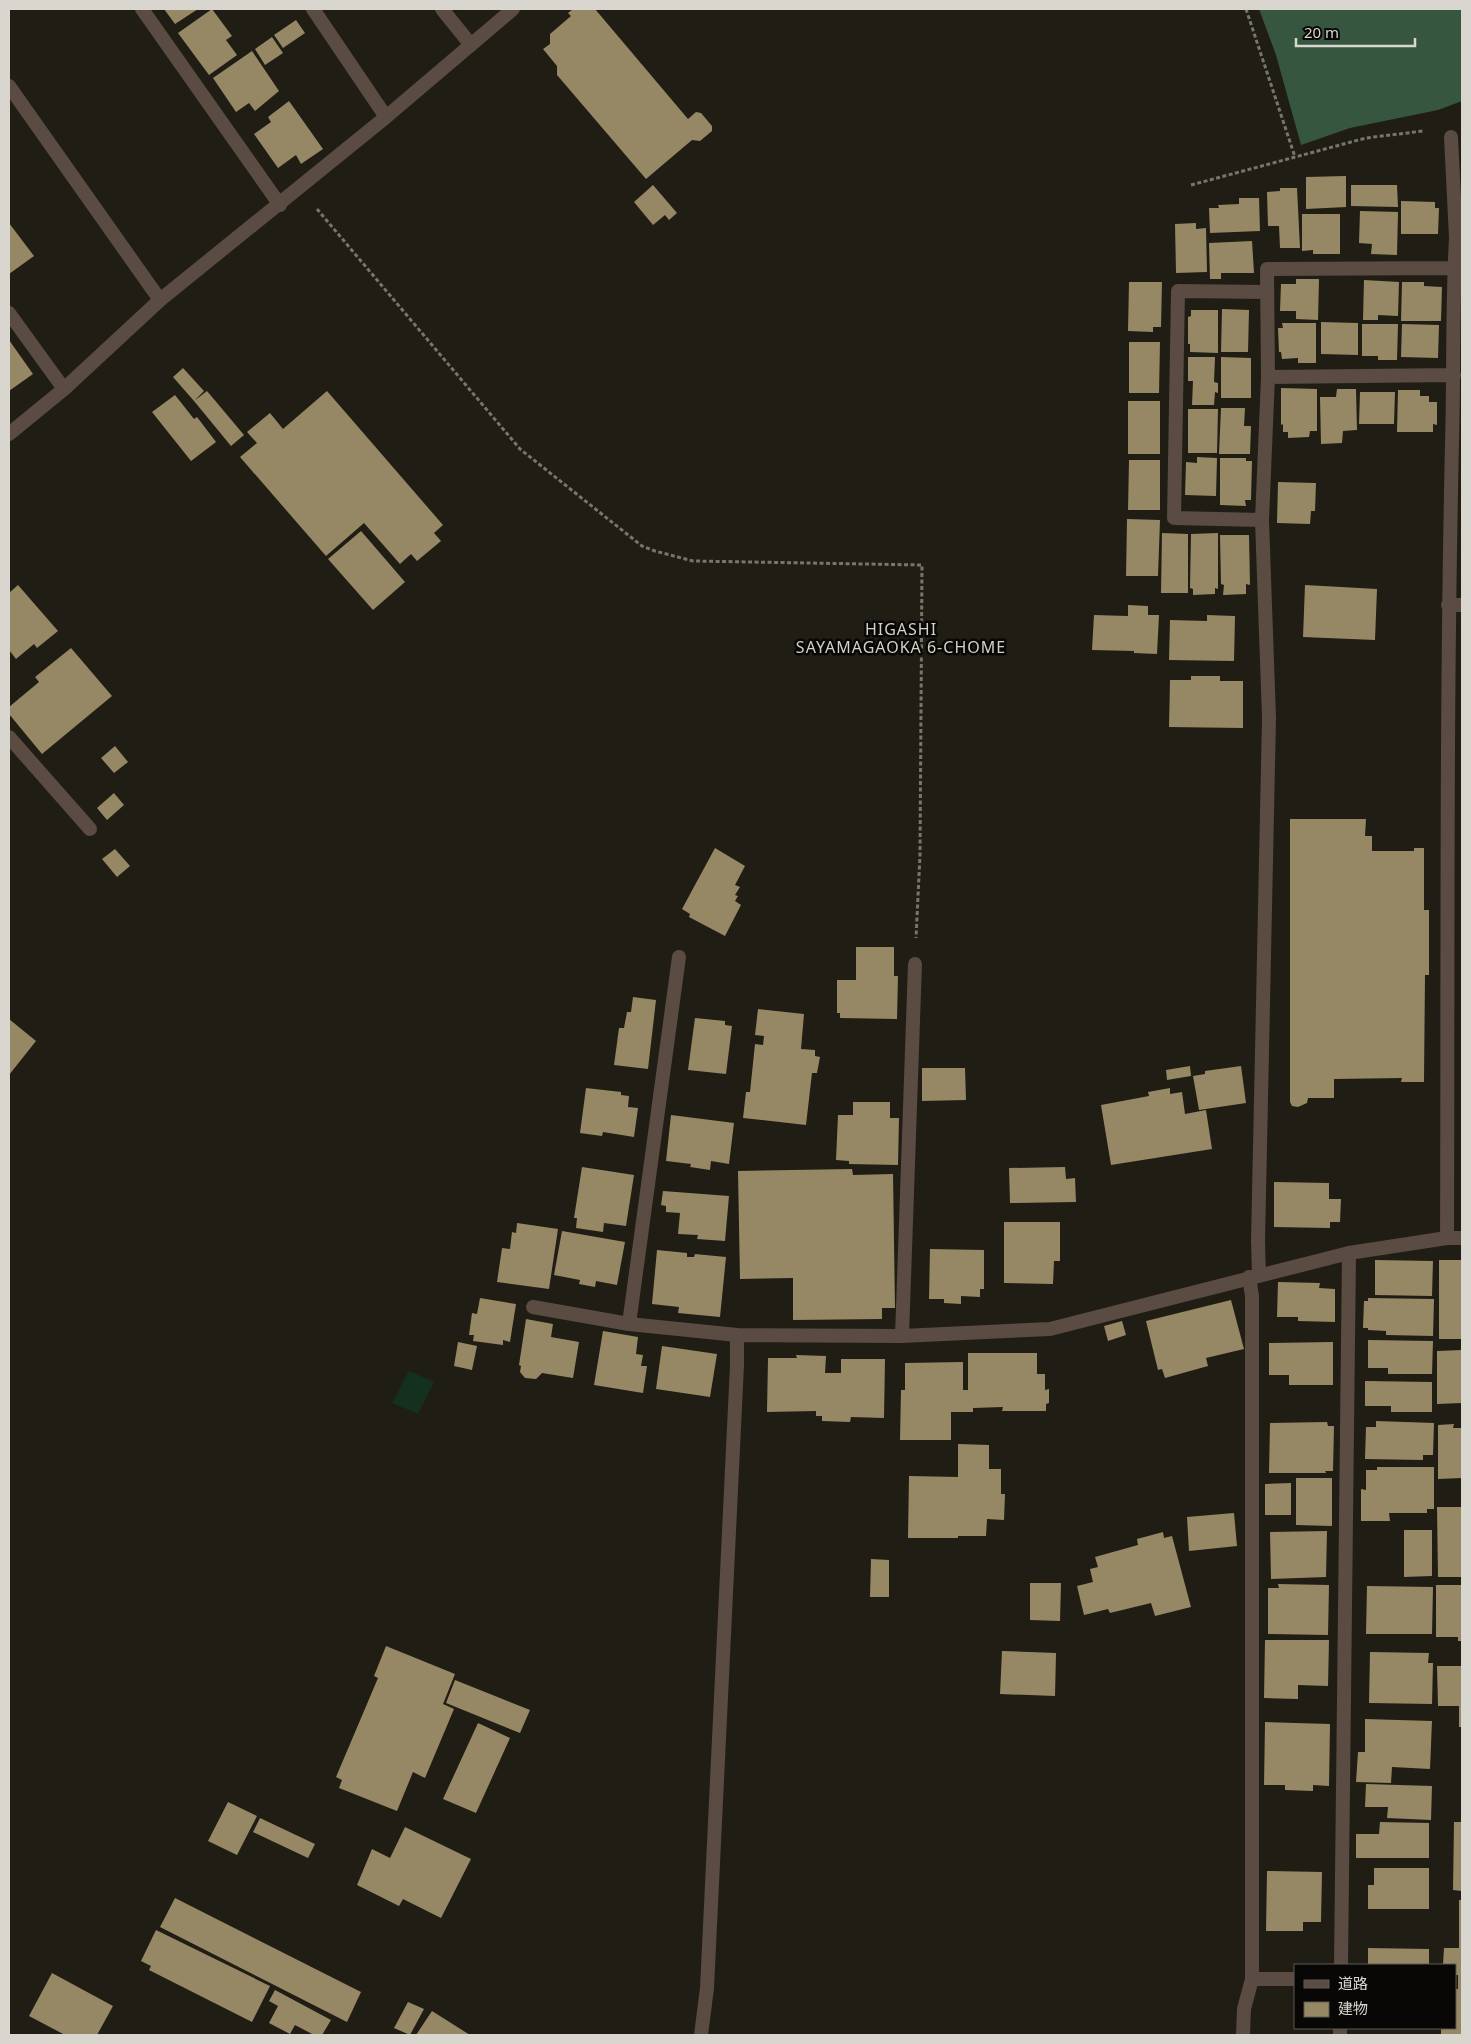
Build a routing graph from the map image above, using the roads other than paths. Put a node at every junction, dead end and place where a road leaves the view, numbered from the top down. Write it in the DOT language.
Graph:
graph roads {
  1 [pos="142,9"];
  2 [pos="312,9"];
  3 [pos="442,9"];
  4 [pos="514,9"];
  5 [pos="471,45"];
  6 [pos="9,86"];
  7 [pos="386,117"];
  8 [pos="1452,137"];
  9 [pos="280,205"];
  10 [pos="1459,238"];
  11 [pos="1454,268"];
  12 [pos="1267,292"];
  13 [pos="160,300"];
  14 [pos="9,313"];
  15 [pos="1454,375"];
  16 [pos="1268,377"];
  17 [pos="64,389"];
  18 [pos="9,434"];
  19 [pos="1262,520"];
  20 [pos="1455,605"];
  21 [pos="1456,724"];
  22 [pos="9,737"];
  23 [pos="90,829"];
  24 [pos="679,957"];
  25 [pos="915,964"];
  26 [pos="1446,1238"];
  27 [pos="1462,1238"];
  28 [pos="1350,1253"];
  29 [pos="1254,1277"];
  30 [pos="533,1307"];
  31 [pos="629,1324"];
  32 [pos="737,1335"];
  33 [pos="902,1336"];
  34 [pos="1341,1964"];
  35 [pos="1252,1979"];
  36 [pos="1294,1979"];
  37 [pos="701,2035"];
  38 [pos="1244,2035"];
  1 -- 9 [label="street"];
  2 -- 7 [label="street"];
  3 -- 5 [label="street"];
  4 -- 5 [label="street"];
  5 -- 7 [label="street"];
  6 -- 13 [label="street"];
  7 -- 9 [label="street"];
  8 -- 10 [label="street"];
  9 -- 13 [label="street"];
  10 -- 11 [label="street"];
  11 -- 12 [label="street"];
  11 -- 15 [label="street"];
  12 -- 16 [label="street"];
  12 -- 19 [label="street"];
  13 -- 17 [label="street"];
  14 -- 17 [label="street"];
  15 -- 16 [label="street"];
  15 -- 20 [label="street"];
  16 -- 19 [label="street"];
  17 -- 18 [label="street"];
  19 -- 29 [label="street"];
  20 -- 21 [label="street"];
  21 -- 26 [label="street"];
  22 -- 23 [label="street"];
  24 -- 31 [label="street"];
  25 -- 33 [label="street"];
  26 -- 27 [label="street"];
  26 -- 28 [label="street"];
  28 -- 29 [label="street"];
  28 -- 34 [label="street"];
  29 -- 33 [label="street"];
  29 -- 35 [label="street"];
  30 -- 31 [label="street"];
  31 -- 32 [label="street"];
  32 -- 33 [label="street"];
  32 -- 37 [label="street"];
  35 -- 36 [label="street"];
  35 -- 38 [label="street"];
}
